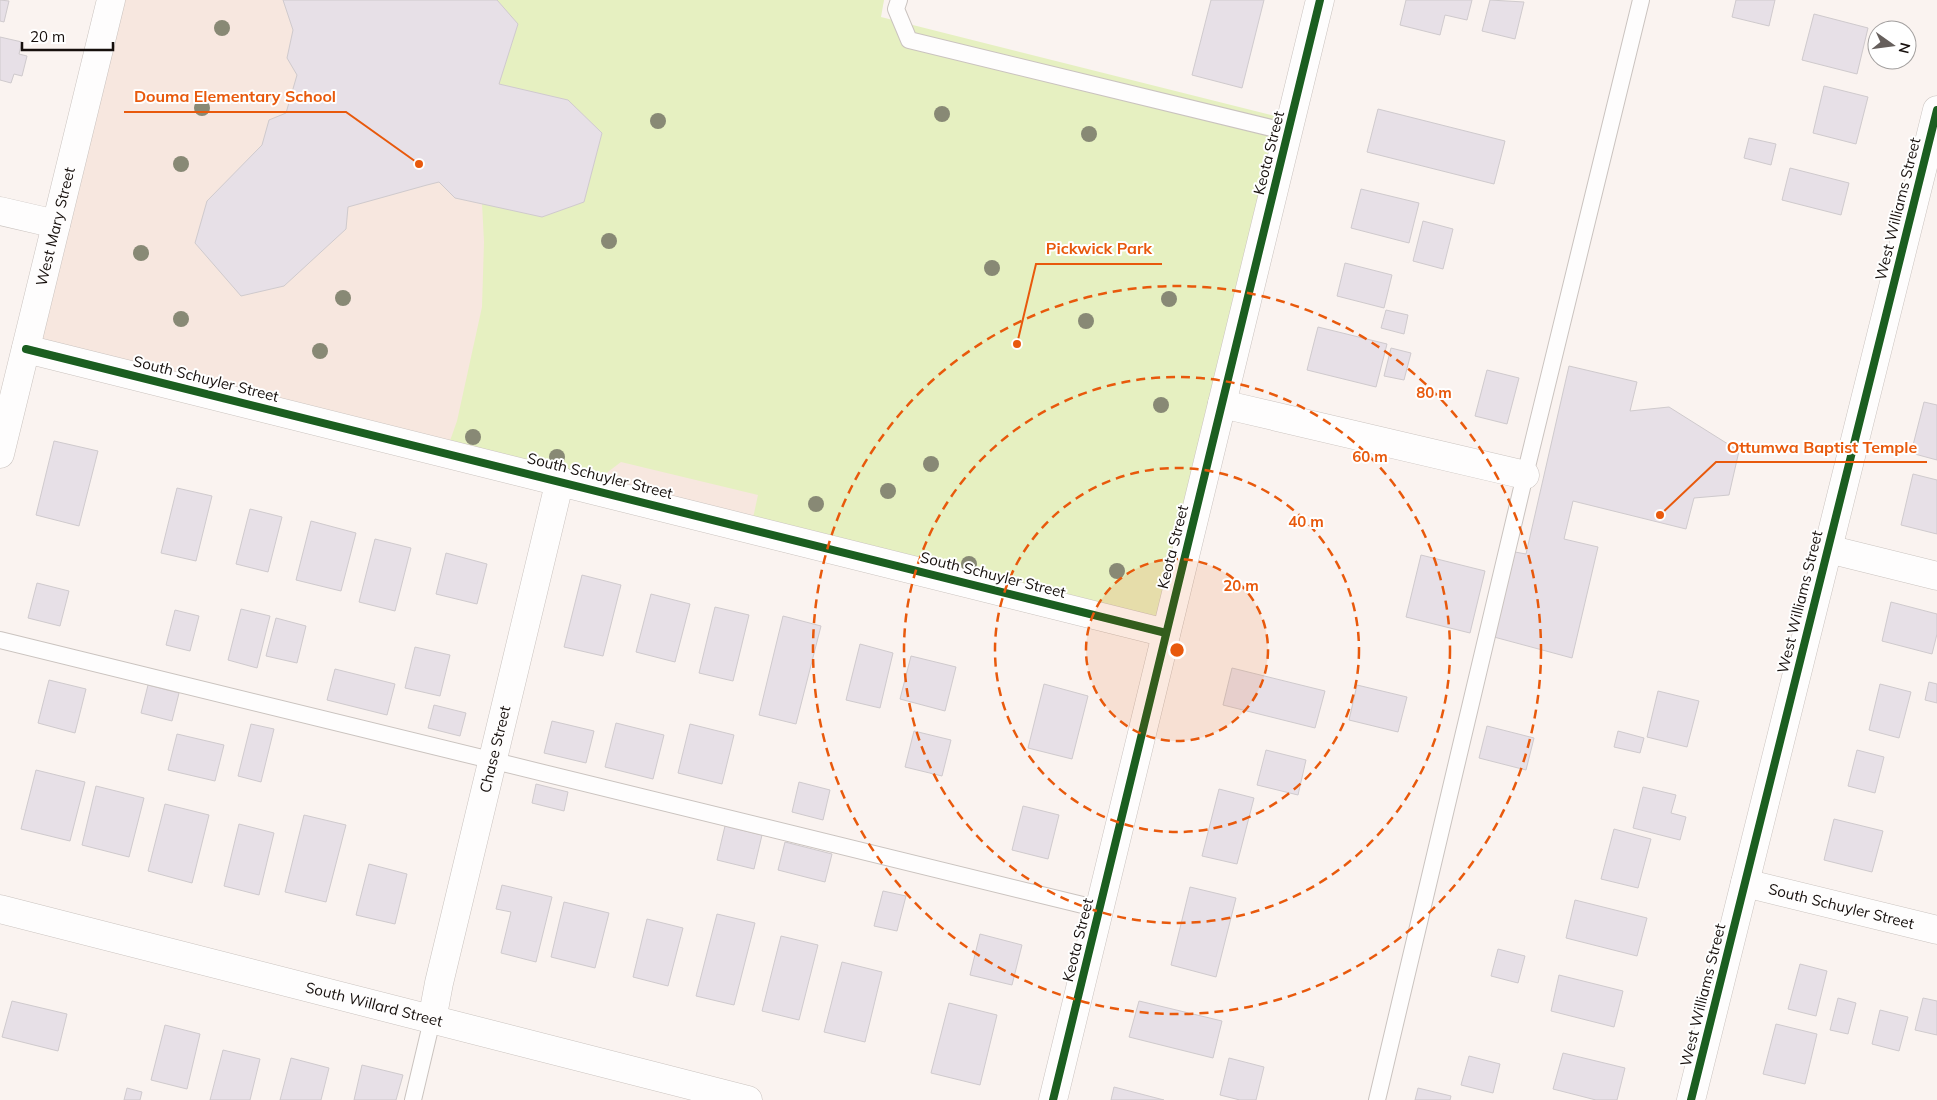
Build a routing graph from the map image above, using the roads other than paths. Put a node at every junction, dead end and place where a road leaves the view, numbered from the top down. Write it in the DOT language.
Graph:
graph roads {
  1 [pos="111,0"];
  2 [pos="899,0"];
  3 [pos="1320,0"];
  4 [pos="1641,0"];
  5 [pos="1937,110"];
  6 [pos="1288,132"];
  7 [pos="0,211"];
  8 [pos="56,224"];
  9 [pos="26,349"];
  10 [pos="1222,404"];
  11 [pos="1,448"];
  12 [pos="1525,475"];
  13 [pos="560,480"];
  14 [pos="1828,549"];
  15 [pos="1937,576"];
  16 [pos="1166,633"];
  17 [pos="0,640"];
  18 [pos="492,760"];
  19 [pos="1745,883"];
  20 [pos="0,909"];
  21 [pos="1099,909"];
  22 [pos="1937,930"];
  23 [pos="432,1020"];
  24 [pos="413,1100"];
  25 [pos="748,1100"];
  26 [pos="1053,1100"];
  27 [pos="1377,1100"];
  28 [pos="1691,1100"];
  1 -- 8 [label="street, West Mary Street"];
  2 -- 6 [label="lane"];
  3 -- 6 [label="street, Keota Street"];
  4 -- 12 [label="lane"];
  5 -- 14 [label="street, West Williams Street"];
  6 -- 10 [label="street, Keota Street"];
  7 -- 8 [label="street"];
  8 -- 9 [label="street, West Mary Street"];
  9 -- 11 [label="street, West Mary Street"];
  9 -- 13 [label="street, South Schuyler Street"];
  10 -- 12 [label="street"];
  10 -- 16 [label="street, Keota Street"];
  12 -- 27 [label="lane"];
  13 -- 16 [label="street, South Schuyler Street"];
  13 -- 18 [label="street, Chase Street"];
  14 -- 15 [label="street"];
  14 -- 19 [label="street, West Williams Street"];
  16 -- 21 [label="street, Keota Street"];
  17 -- 18 [label="lane"];
  18 -- 21 [label="lane"];
  18 -- 23 [label="street, Chase Street"];
  19 -- 22 [label="street, South Schuyler Street"];
  19 -- 28 [label="street, West Williams Street"];
  20 -- 23 [label="street, South Willard Street"];
  21 -- 26 [label="street, Keota Street"];
  23 -- 24 [label="lane"];
  23 -- 25 [label="street, South Willard Street"];
}
